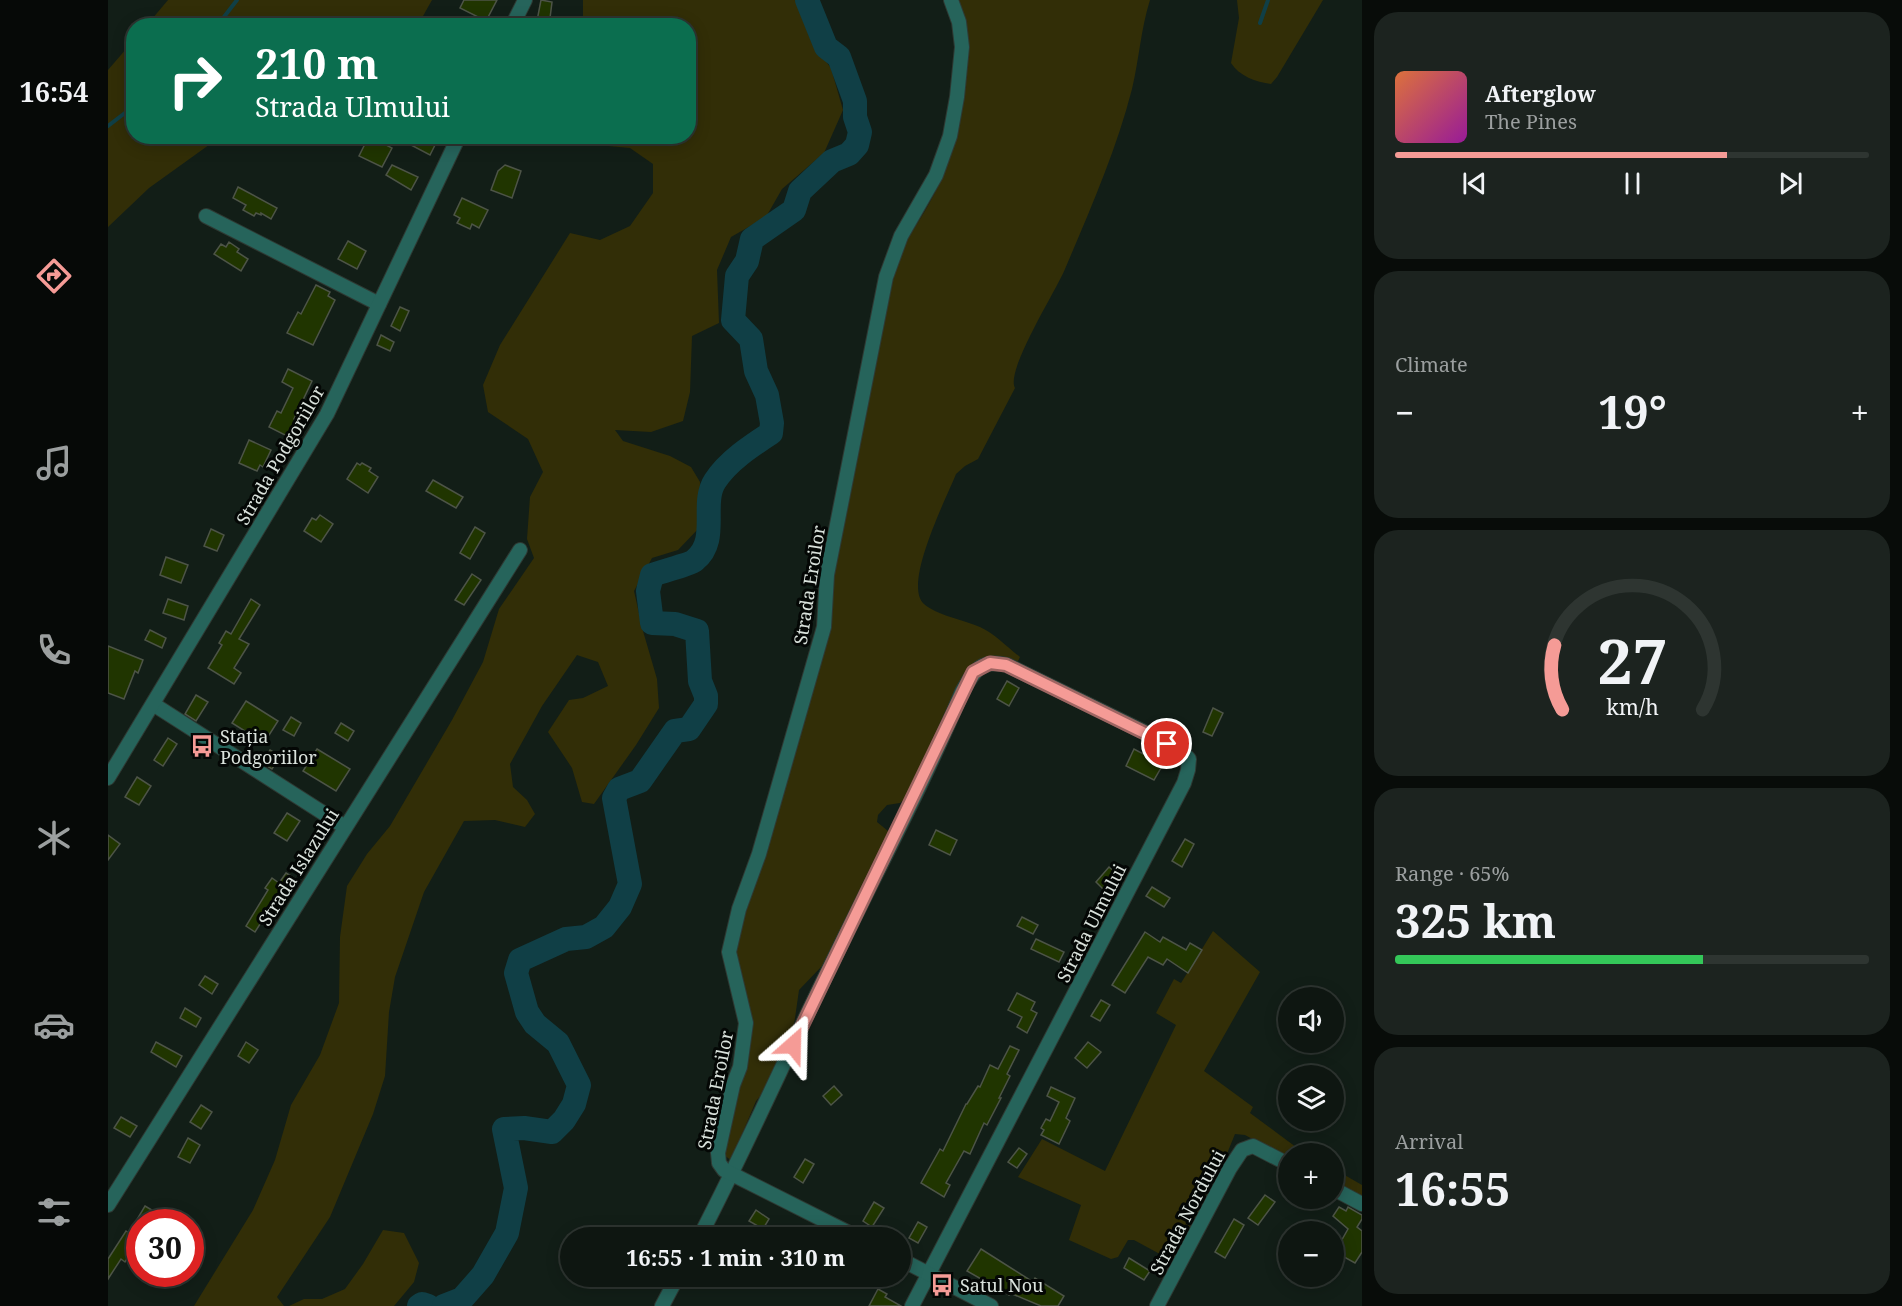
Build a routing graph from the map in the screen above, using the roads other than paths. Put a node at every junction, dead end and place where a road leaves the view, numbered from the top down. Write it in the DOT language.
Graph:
graph roads {
  1 [pos="525,0"];
  2 [pos="951,0"];
  3 [pos="516,18"];
  4 [pos="455,144"];
  5 [pos="206,216"];
  6 [pos="379,304"];
  7 [pos="520,550"];
  8 [pos="153,704"];
  9 [pos="108,778"];
  10 [pos="345,826"];
  11 [pos="1278,1159"];
  12 [pos="733,1173"];
  13 [pos="1344,1194"];
  14 [pos="1362,1204"];
  15 [pos="108,1205"];
  16 [pos="705,1227"];
  17 [pos="838,1227"];
  18 [pos="911,1265"];
  19 [pos="929,1274"];
  20 [pos="672,1287"];
  21 [pos="662,1306"];
  22 [pos="912,1306"];
  23 [pos="991,1306"];
  24 [pos="1157,1306"];
  1 -- 3 [label="street"];
  2 -- 12 [label="street, Strada Eroilor"];
  4 -- 6 [label="street, Strada Podgoriilor"];
  5 -- 6 [label="street"];
  6 -- 8 [label="street, Strada Podgoriilor"];
  7 -- 10 [label="street, Strada Islazului"];
  8 -- 9 [label="street, Strada Podgoriilor"];
  8 -- 10 [label="street"];
  10 -- 15 [label="street, Strada Islazului"];
  11 -- 24 [label="street, Strada Nordului"];
  12 -- 16 [label="street"];
  12 -- 17 [label="street"];
  12 -- 19 [label="street, Strada Ulmului"];
  13 -- 14 [label="street"];
  18 -- 19 [label="street"];
  19 -- 22 [label="street, Strada Ulmului"];
  19 -- 23 [label="street"];
  20 -- 21 [label="street"];
}
